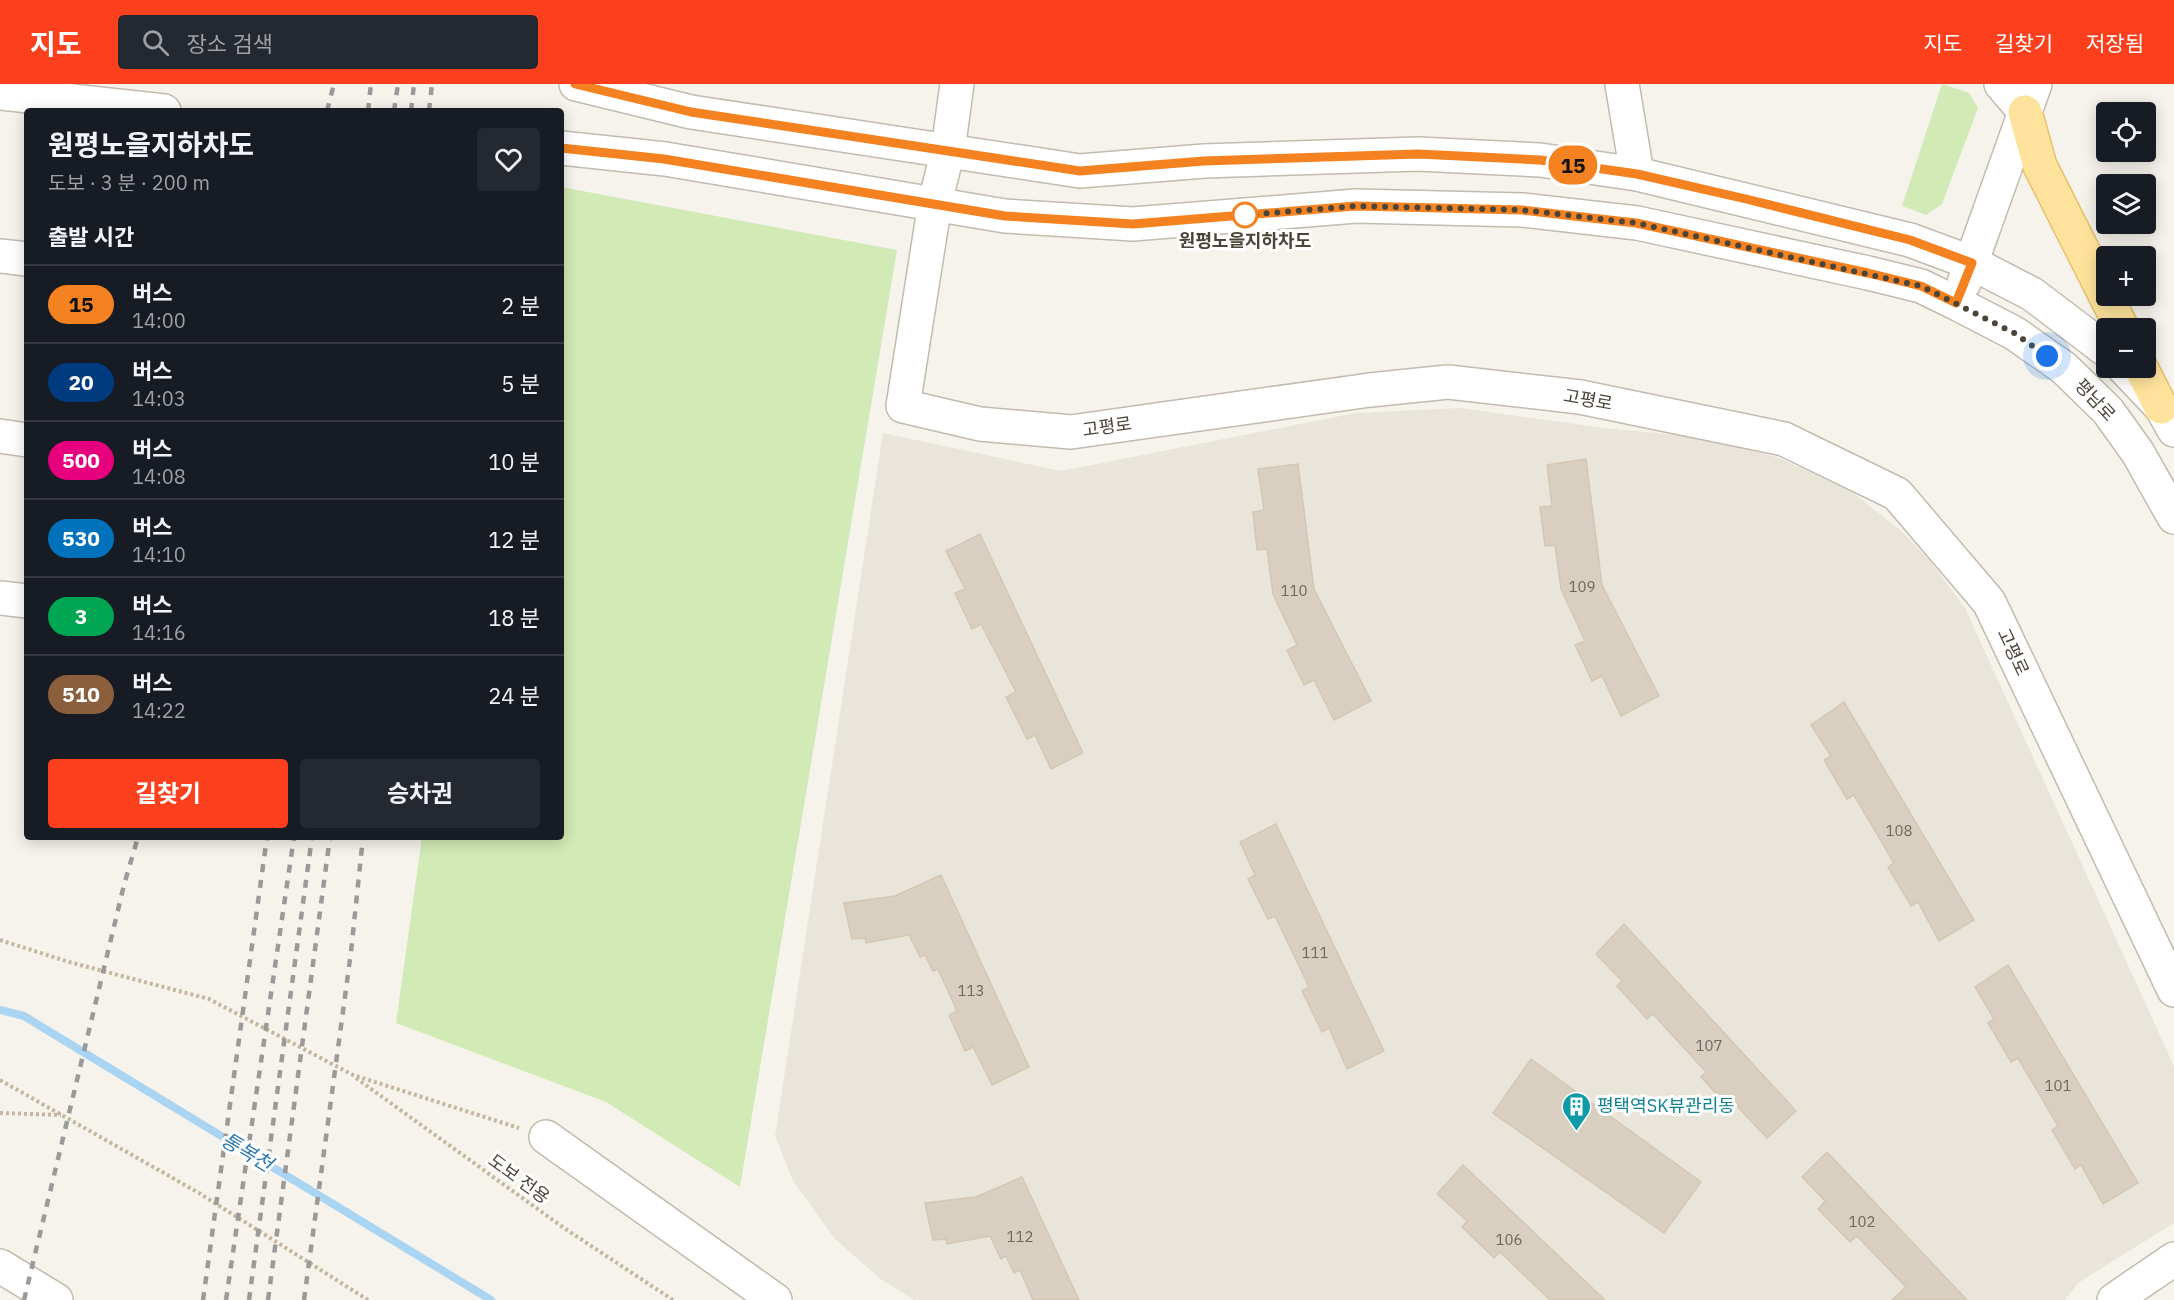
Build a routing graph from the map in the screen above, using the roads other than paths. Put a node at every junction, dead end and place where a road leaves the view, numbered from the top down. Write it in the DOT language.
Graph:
graph roads {
  1 [pos="575,84"];
  2 [pos="957,84"];
  3 [pos="1622,84"];
  4 [pos="2001,84"];
  5 [pos="0,93"];
  6 [pos="2030,98"];
  7 [pos="137,108"];
  8 [pos="564,148"];
  9 [pos="948,150"];
  10 [pos="1637,174"];
  11 [pos="935,203"];
  12 [pos="0,256"];
  13 [pos="24,259"];
  14 [pos="1972,263"];
  15 [pos="1956,303"];
  16 [pos="2116,318"];
  17 [pos="2096,342"];
  18 [pos="2133,378"];
  19 [pos="2146,378"];
  20 [pos="2168,418"];
  21 [pos="0,436"];
  22 [pos="24,440"];
  23 [pos="2174,517"];
  24 [pos="0,598"];
  25 [pos="24,601"];
  26 [pos="2174,990"];
  27 [pos="546,1137"];
  28 [pos="2174,1259"];
  29 [pos="0,1266"];
  30 [pos="56,1300"];
  31 [pos="775,1300"];
  32 [pos="2114,1300"];
  1 -- 9 [label="street"];
  2 -- 9 [label="street"];
  3 -- 10 [label="street"];
  4 -- 6 [label="street"];
  5 -- 7 [label="street"];
  6 -- 14 [label="street"];
  6 -- 16 [label="main road"];
  8 -- 11 [label="street, 평남로"];
  9 -- 10 [label="street"];
  9 -- 11 [label="street"];
  10 -- 14 [label="street"];
  11 -- 15 [label="street, 평남로"];
  11 -- 26 [label="street, 고평로"];
  12 -- 13 [label="street"];
  14 -- 15 [label="street"];
  14 -- 17 [label="street"];
  15 -- 23 [label="street, 평남로"];
  18 -- 20 [label="street"];
  19 -- 20 [label="main road"];
  21 -- 22 [label="street"];
  24 -- 25 [label="street"];
  27 -- 31 [label="street"];
  28 -- 32 [label="street"];
  29 -- 30 [label="street"];
}
